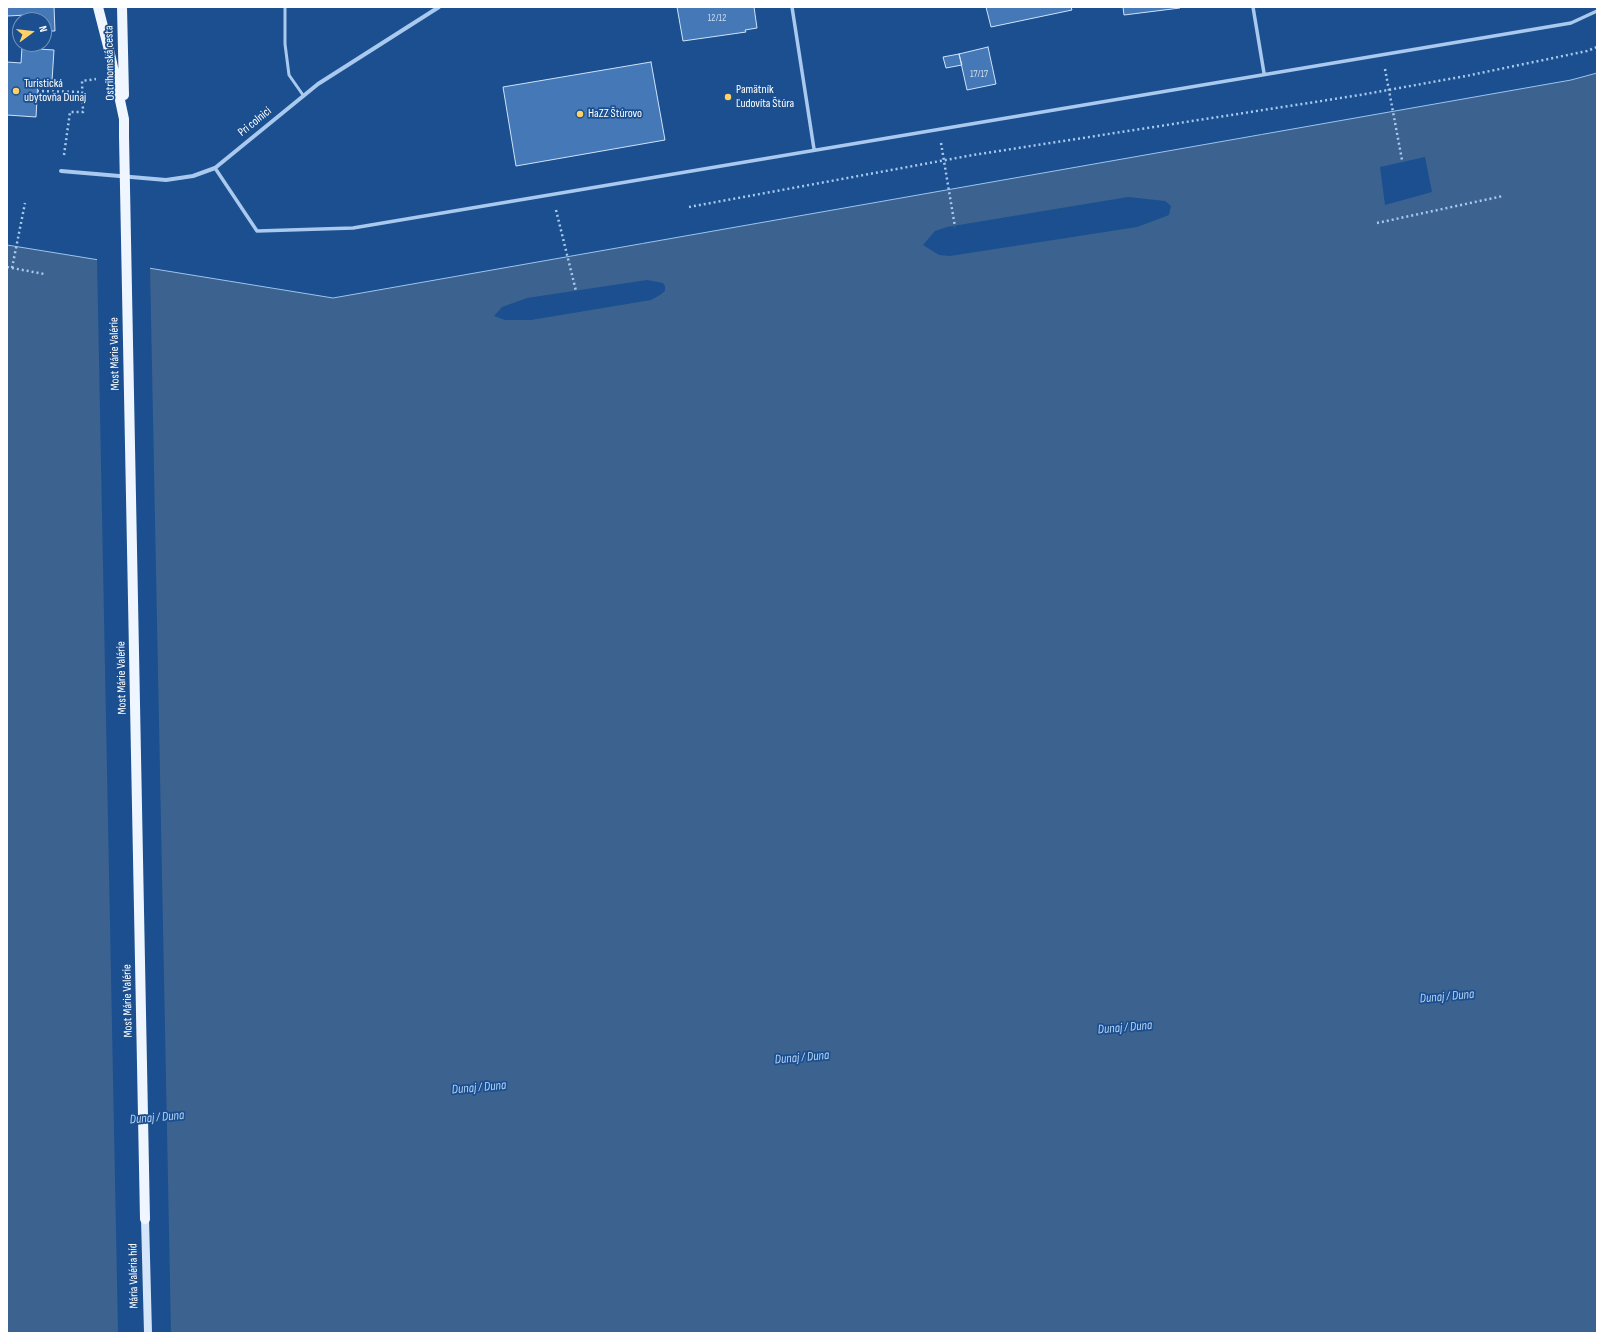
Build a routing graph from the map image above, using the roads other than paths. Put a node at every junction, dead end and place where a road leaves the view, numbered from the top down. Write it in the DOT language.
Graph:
graph roads {
  1 [pos="98,7"];
  2 [pos="122,7"];
  3 [pos="285,7"];
  4 [pos="439,7"];
  5 [pos="792,7"];
  6 [pos="1253,7"];
  7 [pos="1597,11"];
  8 [pos="1264,73"];
  9 [pos="303,95"];
  10 [pos="124,119"];
  11 [pos="814,149"];
  12 [pos="215,168"];
  13 [pos="62,171"];
  14 [pos="145,1219"];
  15 [pos="148,1333"];
  1 -- 10 [label="main road"];
  2 -- 10 [label="main road, Ostrihomská cesta"];
  3 -- 9 [label="lane"];
  4 -- 9 [label="street, Pri colnici"];
  5 -- 11 [label="street"];
  6 -- 8 [label="street"];
  7 -- 8 [label="street"];
  8 -- 11 [label="street"];
  9 -- 12 [label="street, Pri colnici"];
  10 -- 14 [label="main road, Most Márie Valérie, bridge"];
  11 -- 12 [label="street"];
  12 -- 13 [label="street, Pri colnici"];
  14 -- 15 [label="main road, Mária Valéria híd"];
}
